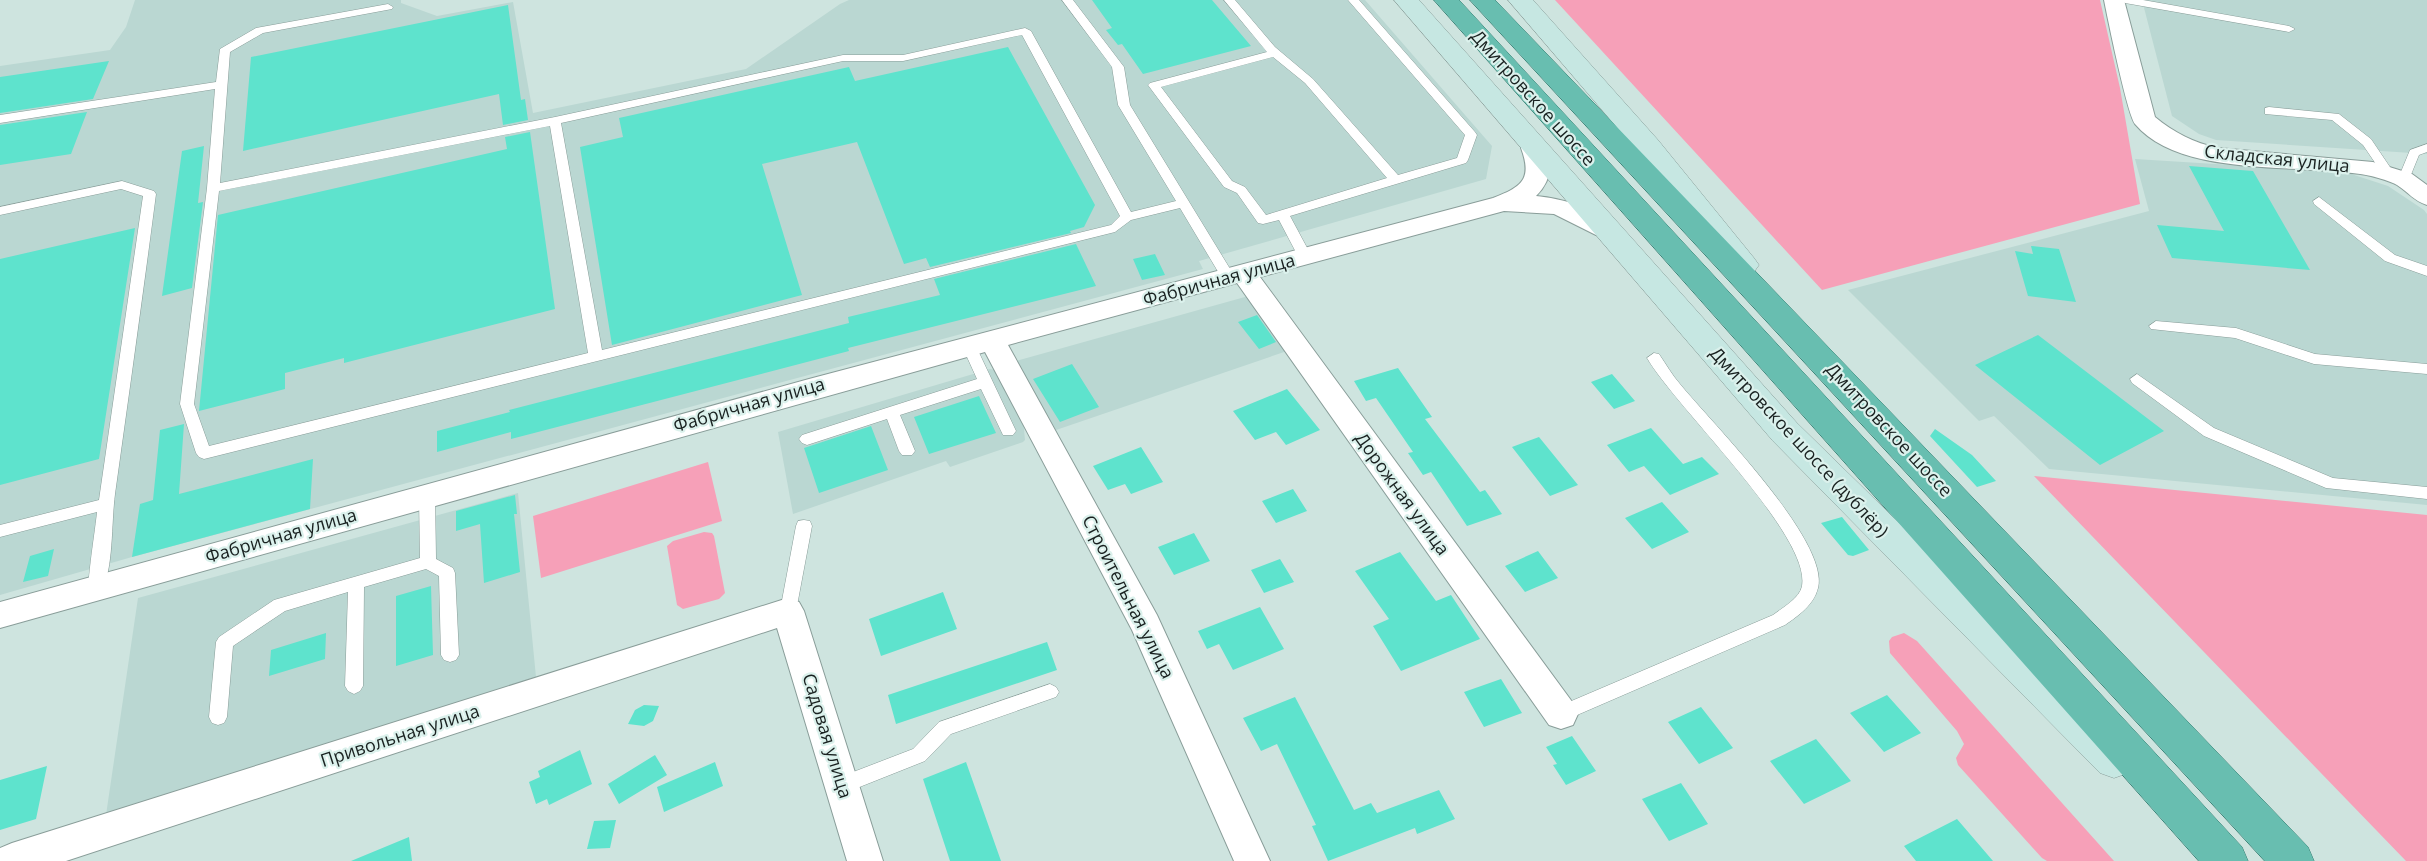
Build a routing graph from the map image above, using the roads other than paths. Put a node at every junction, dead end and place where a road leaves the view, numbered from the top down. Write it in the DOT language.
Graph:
graph roads {
  1 [pos="1067,0"];
  2 [pos="1228,0"];
  3 [pos="1353,0"];
  4 [pos="1406,0"];
  5 [pos="1446,0"];
  6 [pos="1482,0"];
  7 [pos="2114,0"];
  8 [pos="2125,0"];
  9 [pos="1522,1"];
  10 [pos="388,7"];
  11 [pos="2289,29"];
  12 [pos="1275,53"];
  13 [pos="220,85"];
  14 [pos="2269,111"];
  15 [pos="0,119"];
  16 [pos="555,121"];
  17 [pos="1533,148"];
  18 [pos="2427,148"];
  19 [pos="2396,176"];
  20 [pos="1395,180"];
  21 [pos="213,188"];
  22 [pos="2427,197"];
  23 [pos="2319,201"];
  24 [pos="1183,203"];
  25 [pos="1501,204"];
  26 [pos="0,212"];
  27 [pos="1282,214"];
  28 [pos="1127,217"];
  29 [pos="1605,229"];
  30 [pos="1305,257"];
  31 [pos="2427,271"];
  32 [pos="1236,275"];
  33 [pos="2156,326"];
  34 [pos="1802,337"];
  35 [pos="980,343"];
  36 [pos="596,358"];
  37 [pos="1654,358"];
  38 [pos="2427,369"];
  39 [pos="2137,379"];
  40 [pos="986,382"];
  41 [pos="892,412"];
  42 [pos="1008,431"];
  43 [pos="807,438"];
  44 [pos="908,451"];
  45 [pos="2427,493"];
  46 [pos="427,496"];
  47 [pos="106,504"];
  48 [pos="804,526"];
  49 [pos="0,531"];
  50 [pos="428,562"];
  51 [pos="356,583"];
  52 [pos="95,589"];
  53 [pos="788,611"];
  54 [pos="0,615"];
  55 [pos="450,655"];
  56 [pos="354,686"];
  57 [pos="1050,692"];
  58 [pos="1561,714"];
  59 [pos="218,717"];
  60 [pos="842,785"];
  61 [pos="12,861"];
  62 [pos="865,861"];
  63 [pos="1252,861"];
  64 [pos="2216,861"];
  65 [pos="2227,861"];
  66 [pos="2293,861"];
  1 -- 24 [label="lane"];
  2 -- 12 [label="lane"];
  3 -- 20 [label="lane"];
  4 -- 17 [label="main road, Дмитровское шоссе (дублёр)"];
  5 -- 65 [label="highway, Дмитровское шоссе"];
  6 -- 34 [label="highway, Дмитровское шоссе"];
  7 -- 19 [label="street, Складская улица"];
  8 -- 11 [label="lane"];
  9 -- 34 [label="main road"];
  10 -- 13 [label="lane"];
  12 -- 20 [label="lane"];
  12 -- 27 [label="lane"];
  13 -- 15 [label="lane"];
  13 -- 21 [label="lane"];
  14 -- 19 [label="lane"];
  16 -- 21 [label="lane"];
  16 -- 28 [label="lane"];
  16 -- 36 [label="lane"];
  17 -- 25 [label="street, Фабричная улица"];
  17 -- 29 [label="main road, Дмитровское шоссе (дублёр)"];
  18 -- 19 [label="lane"];
  19 -- 22 [label="street, Складская улица"];
  20 -- 27 [label="lane"];
  21 -- 36 [label="lane"];
  23 -- 31 [label="lane"];
  24 -- 28 [label="lane"];
  24 -- 32 [label="lane"];
  25 -- 29 [label="street, Фабричная улица"];
  25 -- 30 [label="street, Фабричная улица"];
  26 -- 47 [label="lane"];
  27 -- 30 [label="lane"];
  28 -- 36 [label="lane"];
  29 -- 64 [label="main road, Дмитровское шоссе (дублёр)"];
  30 -- 32 [label="street, Фабричная улица"];
  32 -- 35 [label="street, Фабричная улица"];
  32 -- 58 [label="street, Дорожная улица"];
  33 -- 38 [label="lane"];
  34 -- 66 [label="highway, Дмитровское шоссе"];
  35 -- 40 [label="lane"];
  35 -- 46 [label="street, Фабричная улица"];
  35 -- 63 [label="street, Строительная улица"];
  37 -- 58 [label="lane"];
  39 -- 45 [label="lane"];
  40 -- 41 [label="lane"];
  40 -- 42 [label="lane"];
  41 -- 43 [label="lane"];
  41 -- 44 [label="lane"];
  46 -- 50 [label="lane"];
  46 -- 52 [label="street, Фабричная улица"];
  47 -- 49 [label="lane"];
  47 -- 52 [label="lane"];
  48 -- 53 [label="lane"];
  50 -- 51 [label="lane"];
  50 -- 55 [label="lane"];
  51 -- 56 [label="lane"];
  51 -- 59 [label="lane"];
  52 -- 54 [label="street, Фабричная улица"];
  53 -- 60 [label="street, Садовая улица"];
  53 -- 61 [label="street, Привольная улица"];
  57 -- 60 [label="lane"];
  60 -- 62 [label="street, Садовая улица"];
}
